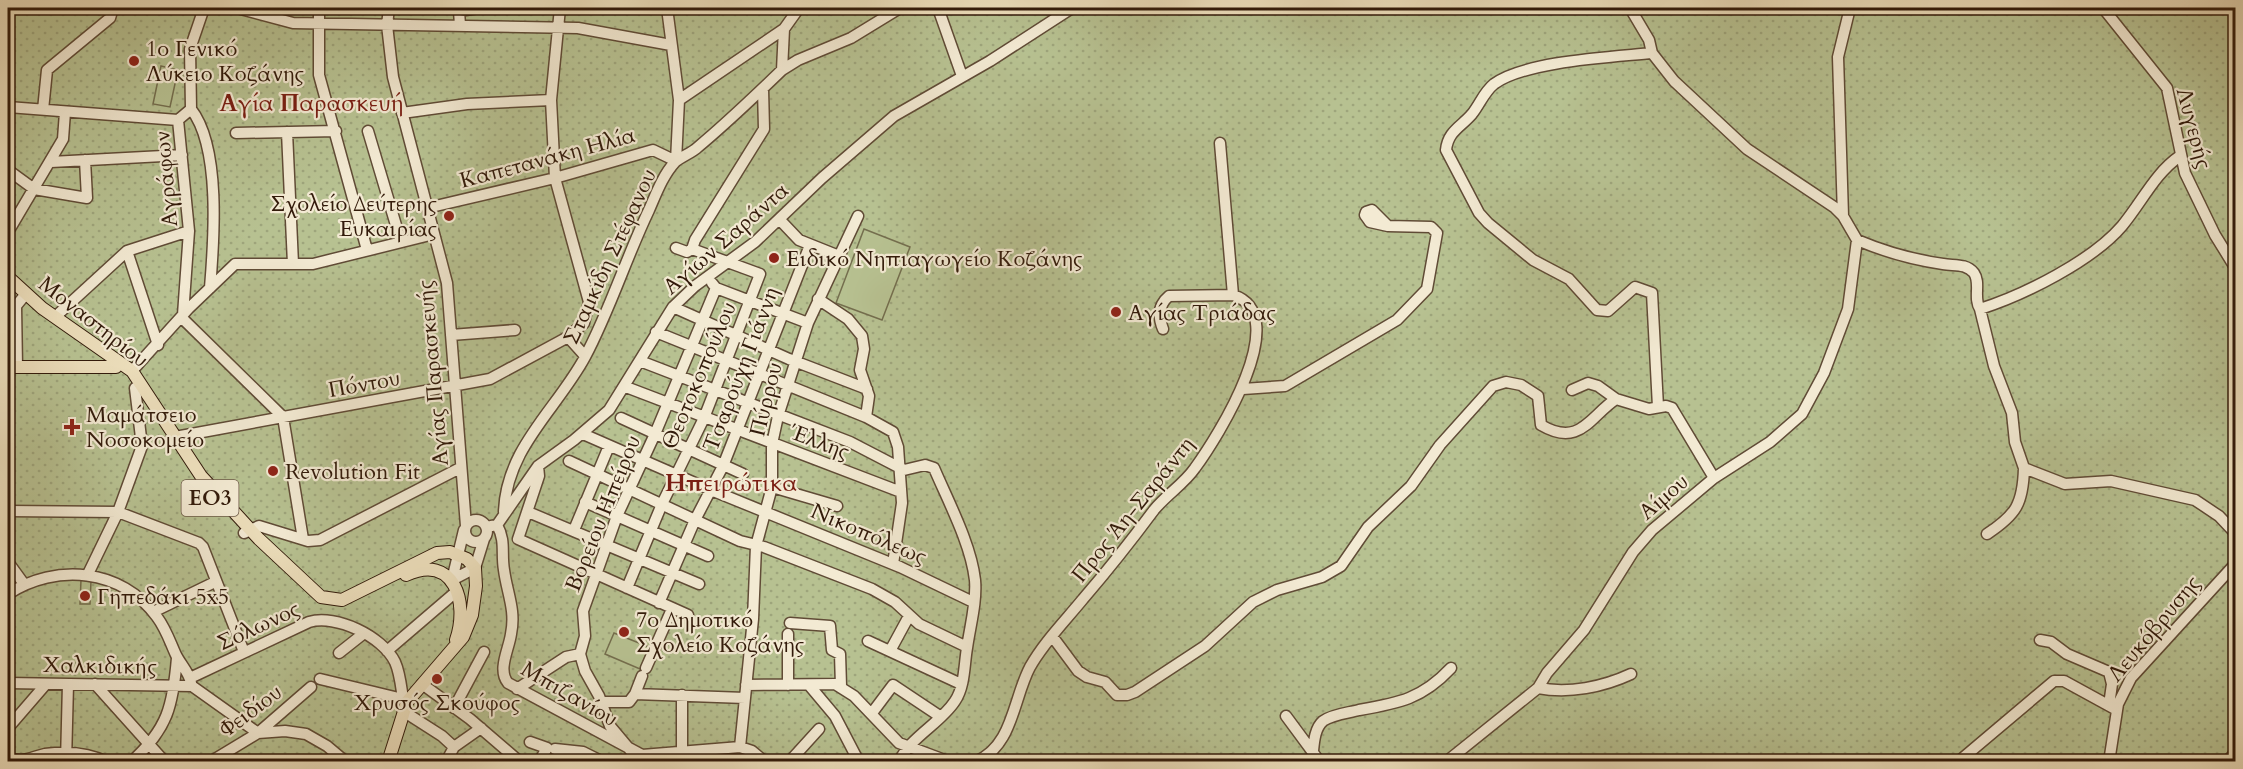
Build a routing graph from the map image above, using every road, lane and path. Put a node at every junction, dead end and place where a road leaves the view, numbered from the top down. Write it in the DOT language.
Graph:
graph roads {
  1 [pos="113,8"];
  2 [pos="204,8"];
  3 [pos="237,8"];
  4 [pos="319,8"];
  5 [pos="389,8"];
  6 [pos="479,8"];
  7 [pos="561,8"];
  8 [pos="667,8"];
  9 [pos="799,8"];
  10 [pos="900,8"];
  11 [pos="938,8"];
  12 [pos="1072,8"];
  13 [pos="1630,8"];
  14 [pos="1850,8"];
  15 [pos="2103,8"];
  16 [pos="320,24"];
  17 [pos="387,25"];
  18 [pos="460,25"];
  19 [pos="558,27"];
  20 [pos="784,29"];
  21 [pos="671,45"];
  22 [pos="1652,53"];
  23 [pos="782,70"];
  24 [pos="962,76"];
  25 [pos="763,89"];
  26 [pos="551,100"];
  27 [pos="680,100"];
  28 [pos="8,107"];
  29 [pos="191,109"];
  30 [pos="43,110"];
  31 [pos="65,112"];
  32 [pos="402,113"];
  33 [pos="178,120"];
  34 [pos="336,131"];
  35 [pos="368,131"];
  36 [pos="286,132"];
  37 [pos="236,133"];
  38 [pos="1220,143"];
  39 [pos="182,155"];
  40 [pos="2180,156"];
  41 [pos="85,160"];
  42 [pos="676,161"];
  43 [pos="51,162"];
  44 [pos="8,170"];
  45 [pos="555,178"];
  46 [pos="34,189"];
  47 [pos="427,208"];
  48 [pos="858,216"];
  49 [pos="1843,216"];
  50 [pos="780,220"];
  51 [pos="11,226"];
  52 [pos="1388,226"];
  53 [pos="189,231"];
  54 [pos="434,234"];
  55 [pos="1857,240"];
  56 [pos="401,242"];
  57 [pos="810,245"];
  58 [pos="676,248"];
  59 [pos="692,249"];
  60 [pos="367,250"];
  61 [pos="127,251"];
  62 [pos="839,256"];
  63 [pos="730,262"];
  64 [pos="293,264"];
  65 [pos="2235,269"];
  66 [pos="708,277"];
  67 [pos="8,281"];
  68 [pos="210,288"];
  69 [pos="716,288"];
  70 [pos="1233,295"];
  71 [pos="22,298"];
  72 [pos="818,299"];
  73 [pos="750,301"];
  74 [pos="673,307"];
  75 [pos="1980,309"];
  76 [pos="783,314"];
  77 [pos="55,317"];
  78 [pos="182,318"];
  79 [pos="701,319"];
  80 [pos="808,323"];
  81 [pos="1163,329"];
  82 [pos="515,330"];
  83 [pos="656,332"];
  84 [pos="451,335"];
  85 [pos="737,336"];
  86 [pos="568,337"];
  87 [pos="158,345"];
  88 [pos="93,346"];
  89 [pos="691,346"];
  90 [pos="769,351"];
  91 [pos="585,356"];
  92 [pos="640,361"];
  93 [pos="726,362"];
  94 [pos="794,362"];
  95 [pos="12,367"];
  96 [pos="87,367"];
  97 [pos="116,368"];
  98 [pos="132,371"];
  99 [pos="678,375"];
  100 [pos="759,375"];
  101 [pos="453,386"];
  102 [pos="786,386"];
  103 [pos="626,387"];
  104 [pos="135,388"];
  105 [pos="867,389"];
  106 [pos="1243,389"];
  107 [pos="715,390"];
  108 [pos="1572,390"];
  109 [pos="1616,399"];
  110 [pos="666,404"];
  111 [pos="748,404"];
  112 [pos="1658,407"];
  113 [pos="778,416"];
  114 [pos="283,417"];
  115 [pos="866,417"];
  116 [pos="621,418"];
  117 [pos="704,418"];
  118 [pos="738,430"];
  119 [pos="583,434"];
  120 [pos="655,434"];
  121 [pos="172,439"];
  122 [pos="772,444"];
  123 [pos="609,446"];
  124 [pos="689,450"];
  125 [pos="569,461"];
  126 [pos="643,461"];
  127 [pos="538,466"];
  128 [pos="723,466"];
  129 [pos="460,468"];
  130 [pos="898,468"];
  131 [pos="2024,468"];
  132 [pos="597,474"];
  133 [pos="743,474"];
  134 [pos="677,475"];
  135 [pos="1714,478"];
  136 [pos="772,487"];
  137 [pos="630,489"];
  138 [pos="711,490"];
  139 [pos="900,492"];
  140 [pos="585,502"];
  141 [pos="662,504"];
  142 [pos="837,506"];
  143 [pos="8,511"];
  144 [pos="765,511"];
  145 [pos="118,512"];
  146 [pos="504,512"];
  147 [pos="528,512"];
  148 [pos="617,516"];
  149 [pos="695,520"];
  150 [pos="469,525"];
  151 [pos="492,526"];
  152 [pos="573,530"];
  153 [pos="246,531"];
  154 [pos="651,531"];
  155 [pos="1987,534"];
  156 [pos="2235,534"];
  157 [pos="303,539"];
  158 [pos="484,539"];
  159 [pos="606,543"];
  160 [pos="683,546"];
  161 [pos="756,546"];
  162 [pos="456,553"];
  163 [pos="708,556"];
  164 [pos="639,558"];
  165 [pos="8,562"];
  166 [pos="2235,562"];
  167 [pos="893,564"];
  168 [pos="475,568"];
  169 [pos="672,572"];
  170 [pos="596,573"];
  171 [pos="88,574"];
  172 [pos="215,582"];
  173 [pos="24,584"];
  174 [pos="699,584"];
  175 [pos="454,585"];
  176 [pos="627,588"];
  177 [pos="8,594"];
  178 [pos="973,602"];
  179 [pos="659,603"];
  180 [pos="672,609"];
  181 [pos="153,612"];
  182 [pos="687,615"];
  183 [pos="909,616"];
  184 [pos="363,634"];
  185 [pos="1052,636"];
  186 [pos="2040,640"];
  187 [pos="868,641"];
  188 [pos="967,647"];
  189 [pos="387,651"];
  190 [pos="890,651"];
  191 [pos="244,652"];
  192 [pos="450,652"];
  193 [pos="483,652"];
  194 [pos="339,653"];
  195 [pos="580,654"];
  196 [pos="177,658"];
  197 [pos="1451,668"];
  198 [pos="1631,674"];
  199 [pos="320,679"];
  200 [pos="191,682"];
  201 [pos="8,683"];
  202 [pos="45,684"];
  203 [pos="68,684"];
  204 [pos="95,684"];
  205 [pos="422,684"];
  206 [pos="961,684"];
  207 [pos="746,685"];
  208 [pos="788,685"];
  209 [pos="809,685"];
  210 [pos="175,686"];
  211 [pos="841,686"];
  212 [pos="311,687"];
  213 [pos="1538,688"];
  214 [pos="517,689"];
  215 [pos="634,694"];
  216 [pos="681,695"];
  217 [pos="745,698"];
  218 [pos="601,702"];
  219 [pos="404,704"];
  220 [pos="2113,707"];
  221 [pos="454,708"];
  222 [pos="872,713"];
  223 [pos="1286,716"];
  224 [pos="941,717"];
  225 [pos="8,728"];
  226 [pos="482,728"];
  227 [pos="819,729"];
  228 [pos="258,733"];
  229 [pos="530,742"];
  230 [pos="150,745"];
  231 [pos="454,747"];
  232 [pos="740,747"];
  233 [pos="551,748"];
  234 [pos="908,748"];
  235 [pos="631,751"];
  236 [pos="1313,751"];
  237 [pos="2235,752"];
  238 [pos="682,753"];
  239 [pos="8,757"];
  240 [pos="66,757"];
  241 [pos="660,758"];
  242 [pos="107,762"];
  243 [pos="131,762"];
  244 [pos="165,762"];
  245 [pos="210,762"];
  246 [pos="346,762"];
  247 [pos="388,762"];
  248 [pos="446,762"];
  249 [pos="520,762"];
  250 [pos="539,762"];
  251 [pos="603,762"];
  252 [pos="765,762"];
  253 [pos="789,762"];
  254 [pos="859,762"];
  255 [pos="899,762"];
  256 [pos="950,762"];
  257 [pos="975,762"];
  258 [pos="1320,762"];
  259 [pos="1446,762"];
  260 [pos="1958,762"];
  261 [pos="2109,762"];
  262 [pos="2226,762"];
  1 -- 30 [label="street"];
  2 -- 29 [label="street, Αγράφων"];
  3 -- 16 [label="street"];
  4 -- 16 [label="street"];
  5 -- 17 [label="street, Αγίας Παρασκευής"];
  6 -- 18 [label="street"];
  7 -- 19 [label="street"];
  8 -- 21 [label="street"];
  9 -- 20 [label="street"];
  10 -- 23 [label="street, Σταμκίδη Στέφανου"];
  11 -- 24 [label="street"];
  12 -- 24 [label="street, Αγίων Σαράντα"];
  13 -- 22 [label="street"];
  14 -- 49 [label="street"];
  15 -- 40 [label="street, Λυγερής"];
  16 -- 17 [label="street"];
  16 -- 34 [label="street"];
  17 -- 18 [label="street"];
  17 -- 32 [label="street, Αγίας Παρασκευής"];
  18 -- 19 [label="street"];
  19 -- 21 [label="street"];
  19 -- 26 [label="street"];
  20 -- 23 [label="street"];
  20 -- 27 [label="street"];
  21 -- 27 [label="street"];
  22 -- 49 [label="street"];
  22 -- 112 [label="street"];
  23 -- 25 [label="street, Σταμκίδη Στέφανου"];
  24 -- 50 [label="street, Αγίων Σαράντα"];
  25 -- 42 [label="street, Σταμκίδη Στέφανου"];
  25 -- 59 [label="street"];
  26 -- 32 [label="street"];
  26 -- 45 [label="street"];
  27 -- 42 [label="street"];
  28 -- 30 [label="street"];
  29 -- 33 [label="street, Αγράφων"];
  29 -- 68 [label="street"];
  30 -- 31 [label="street"];
  31 -- 33 [label="street"];
  31 -- 43 [label="street"];
  32 -- 47 [label="street, Αγίας Παρασκευής"];
  33 -- 39 [label="street, Αγράφων"];
  34 -- 36 [label="street"];
  34 -- 60 [label="street"];
  35 -- 56 [label="street"];
  36 -- 37 [label="street"];
  36 -- 64 [label="street"];
  38 -- 70 [label="street"];
  39 -- 41 [label="street"];
  39 -- 53 [label="street, Αγράφων"];
  40 -- 65 [label="street, Λυγερής"];
  40 -- 75 [label="street"];
  41 -- 43 [label="street"];
  41 -- 46 [label="street"];
  42 -- 45 [label="street, Καπετανάκη Ηλία"];
  42 -- 91 [label="street, Σταμκίδη Στέφανου"];
  43 -- 46 [label="street"];
  44 -- 46 [label="street"];
  45 -- 47 [label="street, Καπετανάκη Ηλία"];
  45 -- 86 [label="street"];
  46 -- 51 [label="street"];
  47 -- 54 [label="street, Αγίας Παρασκευής"];
  48 -- 62 [label="street, Πύρρου"];
  49 -- 55 [label="street"];
  50 -- 57 [label="street"];
  50 -- 63 [label="street, Αγίων Σαράντα"];
  52 -- 106 [label="street"];
  53 -- 61 [label="street"];
  53 -- 78 [label="street, Αγράφων"];
  54 -- 56 [label="street"];
  54 -- 84 [label="street, Αγίας Παρασκευής"];
  55 -- 75 [label="street"];
  55 -- 135 [label="street, Αίμου"];
  56 -- 60 [label="street"];
  57 -- 62 [label="street"];
  57 -- 76 [label="street, Τσαρούχη Γιάννη"];
  58 -- 59 [label="street"];
  59 -- 63 [label="street"];
  60 -- 64 [label="street"];
  61 -- 77 [label="street"];
  61 -- 87 [label="street"];
  62 -- 72 [label="street, Πύρρου"];
  63 -- 66 [label="street, Αγίων Σαράντα"];
  63 -- 73 [label="street, Θεοτοκοπούλου"];
  64 -- 68 [label="street"];
  66 -- 69 [label="street"];
  66 -- 74 [label="street, Αγίων Σαράντα"];
  67 -- 71 [label="main road, Μοναστηρίου / ΕΟ3"];
  68 -- 78 [label="street"];
  69 -- 73 [label="street"];
  69 -- 79 [label="street, Βορείου Ηπείρου"];
  70 -- 81 [label="street"];
  70 -- 106 [label="street, Προς Άη-Σαράντη"];
  71 -- 77 [label="main road, Μοναστηρίου / ΕΟ3"];
  71 -- 88 [label="main road, Μοναστηρίου / ΕΟ3"];
  71 -- 95 [label="street"];
  72 -- 80 [label="street, Πύρρου"];
  72 -- 105 [label="street"];
  73 -- 76 [label="street"];
  73 -- 85 [label="street, Θεοτοκοπούλου"];
  74 -- 79 [label="street"];
  74 -- 83 [label="street, Αγίων Σαράντα"];
  75 -- 131 [label="street"];
  76 -- 80 [label="street"];
  76 -- 90 [label="street, Τσαρούχη Γιάννη"];
  77 -- 88 [label="main road, Μοναστηρίου / ΕΟ3"];
  78 -- 87 [label="street"];
  78 -- 114 [label="street"];
  79 -- 85 [label="street"];
  79 -- 89 [label="street, Βορείου Ηπείρου"];
  80 -- 94 [label="street, Πύρρου"];
  82 -- 84 [label="street"];
  83 -- 89 [label="street"];
  83 -- 92 [label="street, Αγίων Σαράντα"];
  84 -- 101 [label="street, Αγίας Παρασκευής"];
  85 -- 90 [label="street"];
  85 -- 93 [label="street, Θεοτοκοπούλου"];
  86 -- 91 [label="street"];
  86 -- 101 [label="street, Πόντου"];
  87 -- 98 [label="street"];
  88 -- 96 [label="main road"];
  88 -- 97 [label="main road, Μοναστηρίου / ΕΟ3"];
  88 -- 98 [label="main road, Μοναστηρίου / ΕΟ3"];
  89 -- 93 [label="street"];
  89 -- 99 [label="street, Βορείου Ηπείρου"];
  90 -- 94 [label="street"];
  90 -- 100 [label="street, Τσαρούχη Γιάννη"];
  91 -- 146 [label="street, Σταμκίδη Στέφανου"];
  92 -- 99 [label="street"];
  92 -- 103 [label="street, Αγίων Σαράντα"];
  93 -- 100 [label="street"];
  93 -- 107 [label="street, Θεοτοκοπούλου"];
  94 -- 102 [label="street, Πύρρου"];
  94 -- 105 [label="street"];
  95 -- 96 [label="main road"];
  96 -- 97 [label="main road"];
  97 -- 104 [label="main road, Μοναστηρίου / ΕΟ3"];
  98 -- 121 [label="main road, Μοναστηρίου / ΕΟ3"];
  99 -- 107 [label="street"];
  99 -- 110 [label="street, Βορείου Ηπείρου"];
  100 -- 102 [label="street"];
  100 -- 111 [label="street, Τσαρούχη Γιάννη"];
  101 -- 114 [label="street, Πόντου"];
  101 -- 129 [label="street, Αγίας Παρασκευής"];
  102 -- 113 [label="street, Πύρρου"];
  102 -- 115 [label="street"];
  103 -- 110 [label="street, Έλλης"];
  103 -- 119 [label="street, Αγίων Σαράντα"];
  104 -- 121 [label="main road, Μοναστηρίου / ΕΟ3"];
  104 -- 145 [label="street"];
  105 -- 115 [label="street"];
  106 -- 185 [label="street, Προς Άη-Σαράντη"];
  107 -- 111 [label="street"];
  107 -- 117 [label="street, Θεοτοκοπούλου"];
  108 -- 109 [label="street"];
  109 -- 112 [label="street"];
  109 -- 185 [label="street"];
  110 -- 117 [label="street, Έλλης"];
  110 -- 120 [label="street, Βορείου Ηπείρου"];
  111 -- 113 [label="street"];
  111 -- 118 [label="street, Τσαρούχη Γιάννη"];
  112 -- 135 [label="street"];
  113 -- 122 [label="street, Πύρρου"];
  113 -- 130 [label="street"];
  114 -- 121 [label="street, Πόντου"];
  114 -- 157 [label="street"];
  115 -- 130 [label="street"];
  116 -- 120 [label="street"];
  117 -- 118 [label="street, Έλλης"];
  117 -- 124 [label="street, Θεοτοκοπούλου"];
  118 -- 122 [label="street, Έλλης"];
  118 -- 128 [label="street, Τσαρούχη Γιάννη"];
  119 -- 123 [label="street, Νικοπόλεως"];
  119 -- 127 [label="street, Αγίων Σαράντα"];
  120 -- 124 [label="street"];
  120 -- 126 [label="street, Βορείου Ηπείρου"];
  121 -- 153 [label="main road, Μοναστηρίου / ΕΟ3"];
  122 -- 136 [label="street, Πύρρου"];
  122 -- 139 [label="street, Έλλης"];
  123 -- 126 [label="street, Νικοπόλεως"];
  123 -- 132 [label="street"];
  124 -- 128 [label="street"];
  124 -- 134 [label="street, Θεοτοκοπούλου"];
  125 -- 132 [label="street"];
  126 -- 134 [label="street, Νικοπόλεως"];
  126 -- 137 [label="street, Βορείου Ηπείρου"];
  127 -- 146 [label="street, Αγίων Σαράντα"];
  127 -- 147 [label="street"];
  128 -- 133 [label="street"];
  128 -- 138 [label="street, Τσαρούχη Γιάννη"];
  129 -- 150 [label="street, Αγίας Παρασκευής"];
  129 -- 157 [label="street"];
  130 -- 139 [label="street"];
  130 -- 178 [label="street"];
  131 -- 155 [label="street"];
  131 -- 156 [label="street"];
  132 -- 137 [label="street"];
  132 -- 140 [label="street"];
  134 -- 138 [label="street, Νικοπόλεως"];
  134 -- 141 [label="street, Θεοτοκοπούλου"];
  135 -- 213 [label="street, Αίμου"];
  136 -- 142 [label="street"];
  136 -- 144 [label="street, Πύρρου"];
  137 -- 141 [label="street"];
  137 -- 148 [label="street, Βορείου Ηπείρου"];
  138 -- 144 [label="street, Νικοπόλεως"];
  138 -- 149 [label="street, Τσαρούχη Γιάννη"];
  139 -- 167 [label="street"];
  140 -- 148 [label="street"];
  140 -- 152 [label="street"];
  141 -- 149 [label="street"];
  141 -- 154 [label="street, Θεοτοκοπούλου"];
  143 -- 145 [label="street"];
  144 -- 161 [label="street, Πύρρου"];
  144 -- 167 [label="street, Νικοπόλεως"];
  145 -- 171 [label="street"];
  145 -- 172 [label="street"];
  146 -- 151 [label="street, Αγίων Σαράντα"];
  147 -- 152 [label="street"];
  147 -- 170 [label="street"];
  148 -- 154 [label="street"];
  148 -- 159 [label="street, Βορείου Ηπείρου"];
  149 -- 160 [label="street, Τσαρούχη Γιάννη"];
  149 -- 161 [label="street"];
  150 -- 151 [label="street"];
  150 -- 158 [label="street"];
  150 -- 162 [label="street"];
  151 -- 158 [label="street, Αγίων Σαράντα"];
  151 -- 214 [label="street, Μπιζανίου"];
  152 -- 159 [label="street"];
  153 -- 157 [label="street"];
  153 -- 162 [label="main road, Μοναστηρίου / ΕΟ3"];
  153 -- 175 [label="main road, Μοναστηρίου / ΕΟ3"];
  154 -- 160 [label="street"];
  154 -- 164 [label="street, Θεοτοκοπούλου"];
  158 -- 168 [label="street, Αγίων Σαράντα"];
  159 -- 164 [label="street"];
  159 -- 170 [label="street, Βορείου Ηπείρου"];
  160 -- 163 [label="street"];
  160 -- 169 [label="street, Τσαρούχη Γιάννη"];
  161 -- 183 [label="street"];
  161 -- 207 [label="street, Πύρρου"];
  162 -- 168 [label="main road"];
  162 -- 175 [label="street"];
  164 -- 169 [label="street"];
  164 -- 176 [label="street, Θεοτοκοπούλου"];
  165 -- 173 [label="street"];
  166 -- 220 [label="street, Λευκόβρυσης"];
  167 -- 178 [label="street, Νικοπόλεως"];
  168 -- 175 [label="street"];
  168 -- 192 [label="main road"];
  169 -- 174 [label="street"];
  169 -- 179 [label="street, Τσαρούχη Γιάννη"];
  170 -- 176 [label="street"];
  170 -- 195 [label="street, Βορείου Ηπείρου"];
  171 -- 173 [label="street"];
  171 -- 181 [label="street"];
  172 -- 181 [label="street"];
  172 -- 191 [label="street"];
  173 -- 177 [label="street"];
  175 -- 189 [label="street"];
  175 -- 192 [label="main road"];
  176 -- 179 [label="street"];
  178 -- 188 [label="street"];
  179 -- 180 [label="street"];
  180 -- 182 [label="street"];
  180 -- 215 [label="street"];
  181 -- 196 [label="street"];
  183 -- 188 [label="street"];
  183 -- 190 [label="street"];
  184 -- 189 [label="street, Σόλωνος"];
  184 -- 191 [label="street, Σόλωνος"];
  184 -- 194 [label="street"];
  185 -- 257 [label="street, Προς Άη-Σαράντη"];
  186 -- 220 [label="street"];
  187 -- 190 [label="street"];
  188 -- 206 [label="street"];
  189 -- 219 [label="street"];
  190 -- 206 [label="street"];
  191 -- 200 [label="street, Σόλωνος"];
  192 -- 205 [label="main road"];
  193 -- 221 [label="street"];
  195 -- 214 [label="street"];
  195 -- 218 [label="street, Βορείου Ηπείρου"];
  196 -- 200 [label="street"];
  196 -- 210 [label="street"];
  197 -- 236 [label="street"];
  198 -- 213 [label="street"];
  199 -- 219 [label="street"];
  200 -- 210 [label="street, Χαλκιδικής"];
  200 -- 228 [label="street"];
  201 -- 202 [label="street, Χαλκιδικής"];
  202 -- 203 [label="street, Χαλκιδικής"];
  202 -- 225 [label="street"];
  203 -- 204 [label="street, Χαλκιδικής"];
  203 -- 240 [label="street"];
  204 -- 210 [label="street, Χαλκιδικής"];
  204 -- 230 [label="street"];
  205 -- 219 [label="main road"];
  205 -- 221 [label="street"];
  206 -- 224 [label="street"];
  207 -- 208 [label="street"];
  207 -- 217 [label="street, Πύρρου"];
  208 -- 209 [label="street"];
  208 -- 211 [label="street"];
  209 -- 211 [label="street"];
  209 -- 254 [label="street"];
  210 -- 230 [label="street"];
  211 -- 222 [label="street"];
  212 -- 228 [label="street, Φειδίου"];
  213 -- 259 [label="street, Αίμου"];
  214 -- 235 [label="street, Μπιζανίου"];
  215 -- 216 [label="street"];
  215 -- 218 [label="street"];
  216 -- 217 [label="street"];
  216 -- 238 [label="street"];
  217 -- 232 [label="street, Πύρρου"];
  218 -- 235 [label="street, Βορείου Ηπείρου"];
  219 -- 231 [label="street"];
  219 -- 247 [label="main road"];
  220 -- 260 [label="street"];
  220 -- 261 [label="street, Λευκόβρυσης"];
  221 -- 226 [label="street"];
  222 -- 224 [label="street"];
  222 -- 234 [label="street"];
  223 -- 236 [label="street"];
  224 -- 234 [label="street"];
  226 -- 231 [label="street"];
  226 -- 249 [label="street"];
  227 -- 253 [label="street"];
  228 -- 245 [label="street, Φειδίου"];
  228 -- 246 [label="street"];
  229 -- 233 [label="street"];
  230 -- 243 [label="street"];
  230 -- 244 [label="street"];
  231 -- 248 [label="street"];
  232 -- 238 [label="street, Μπιζανίου"];
  232 -- 252 [label="street"];
  233 -- 250 [label="street"];
  233 -- 251 [label="street"];
  234 -- 255 [label="street"];
  234 -- 256 [label="street"];
  235 -- 241 [label="street, Μπιζανίου"];
  236 -- 258 [label="street"];
  237 -- 262 [label="street"];
  238 -- 241 [label="street, Μπιζανίου"];
  239 -- 240 [label="street"];
  240 -- 242 [label="street"];
}
